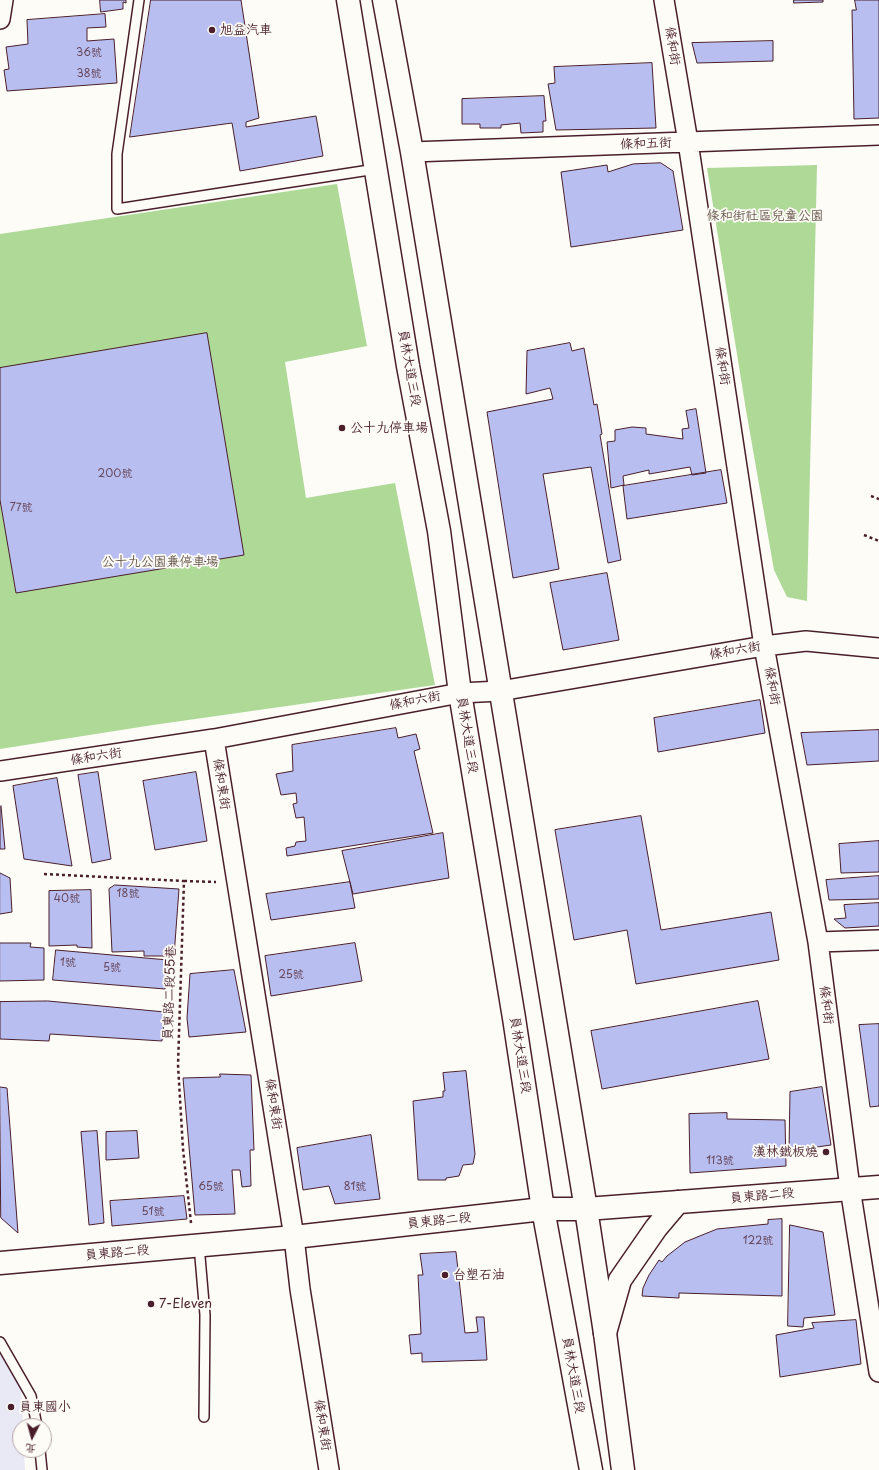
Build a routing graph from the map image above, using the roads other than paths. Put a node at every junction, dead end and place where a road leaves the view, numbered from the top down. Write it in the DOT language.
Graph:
graph roads {
  1 [pos="3,0"];
  2 [pos="140,0"];
  3 [pos="348,0"];
  4 [pos="384,0"];
  5 [pos="664,0"];
  6 [pos="0,19"];
  7 [pos="879,135"];
  8 [pos="688,142"];
  9 [pos="412,152"];
  10 [pos="377,169"];
  11 [pos="764,646"];
  12 [pos="879,648"];
  13 [pos="500,691"];
  14 [pos="460,693"];
  15 [pos="214,739"];
  16 [pos="0,771"];
  17 [pos="879,940"];
  18 [pos="818,942"];
  19 [pos="879,1187"];
  20 [pos="850,1188"];
  21 [pos="678,1202"];
  22 [pos="543,1209"];
  23 [pos="586,1209"];
  24 [pos="294,1237"];
  25 [pos="199,1245"];
  26 [pos="0,1263"];
  27 [pos="605,1333"];
  28 [pos="0,1342"];
  29 [pos="879,1372"];
  30 [pos="204,1416"];
  31 [pos="35,1418"];
  32 [pos="41,1458"];
  33 [pos="42,1470"];
  34 [pos="330,1470"];
  35 [pos="591,1470"];
  36 [pos="623,1470"];
  1 -- 6 [label="street"];
  2 -- 10 [label="lane"];
  3 -- 10 [label="street, 員林大道三段"];
  4 -- 9 [label="street"];
  5 -- 8 [label="street, 條和街"];
  7 -- 8 [label="street, 條和五街"];
  8 -- 9 [label="street, 條和五街"];
  8 -- 11 [label="street, 條和街"];
  9 -- 13 [label="street"];
  10 -- 14 [label="street, 員林大道三段"];
  11 -- 12 [label="street, 條和六街"];
  11 -- 13 [label="street, 條和六街"];
  11 -- 18 [label="street, 條和街"];
  13 -- 14 [label="street, 條和六街"];
  13 -- 23 [label="street"];
  14 -- 15 [label="street, 條和六街"];
  14 -- 22 [label="street, 員林大道三段"];
  15 -- 16 [label="street, 條和六街"];
  15 -- 24 [label="street, 條和東街"];
  17 -- 18 [label="street"];
  18 -- 20 [label="street, 條和街"];
  19 -- 20 [label="street, 員東路二段"];
  20 -- 21 [label="street, 員東路二段"];
  20 -- 29 [label="street, 條和街"];
  21 -- 23 [label="street, 員東路二段"];
  21 -- 27 [label="street"];
  22 -- 23 [label="street, 員東路二段"];
  22 -- 24 [label="street, 員東路二段"];
  22 -- 35 [label="street, 員林大道三段"];
  23 -- 27 [label="street"];
  24 -- 25 [label="street, 員東路二段"];
  24 -- 34 [label="street, 條和東街"];
  25 -- 26 [label="street, 員東路二段"];
  25 -- 30 [label="lane"];
  27 -- 36 [label="street"];
  28 -- 31 [label="lane"];
  32 -- 33 [label="lane"];
}
